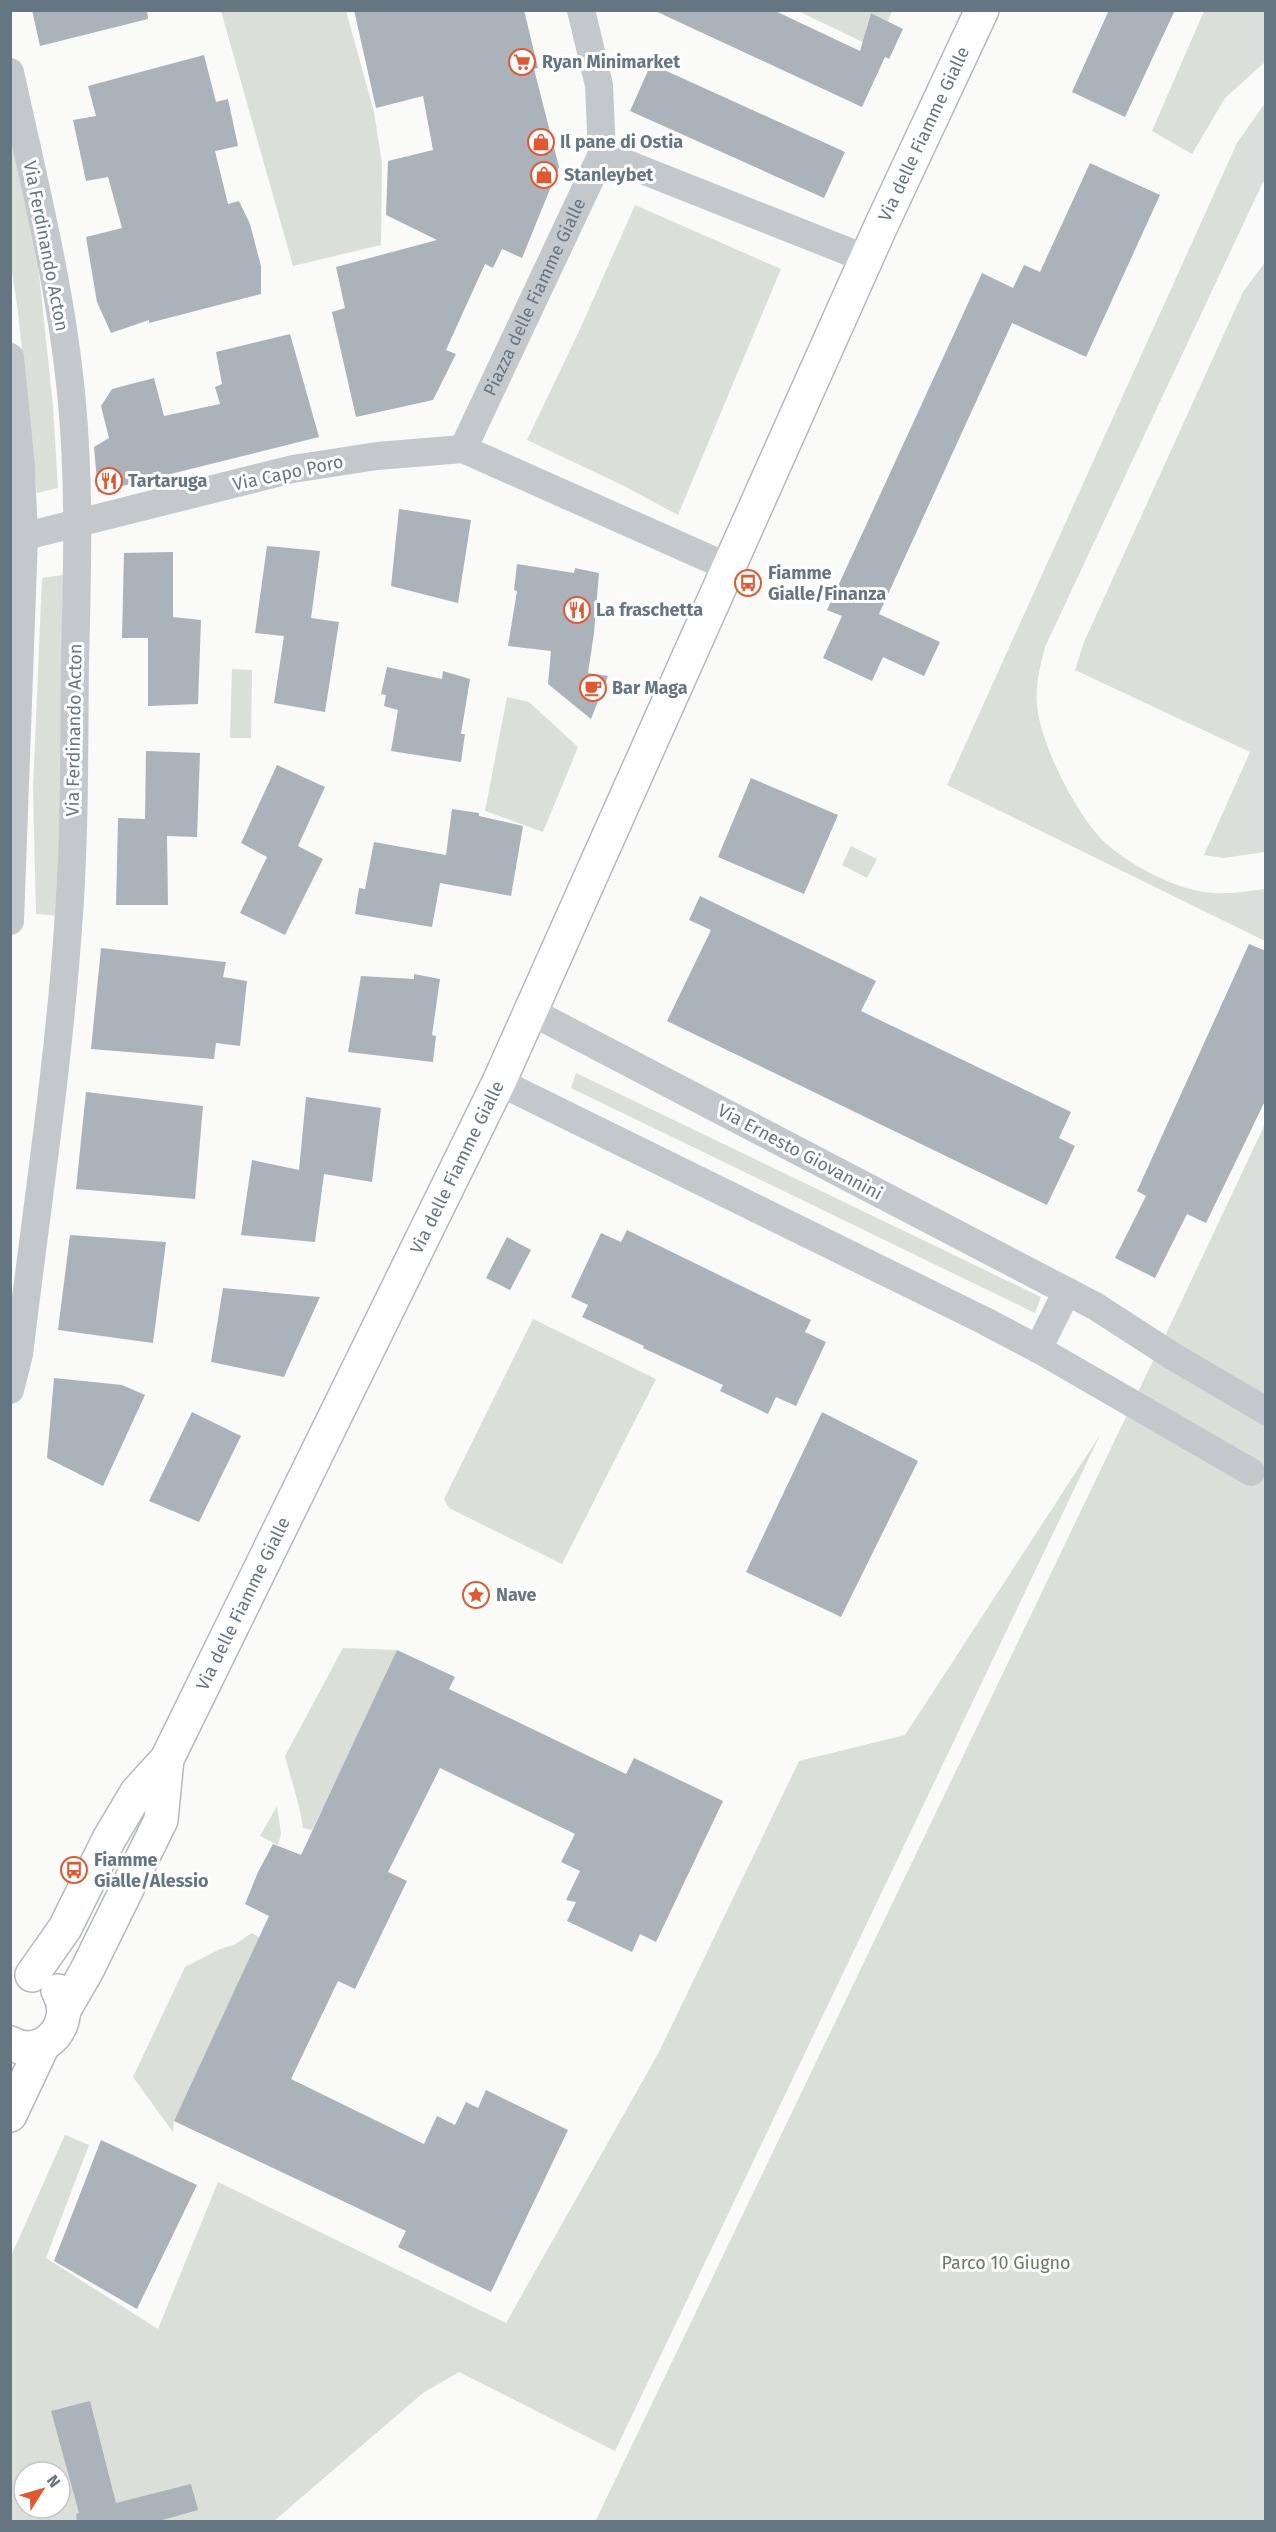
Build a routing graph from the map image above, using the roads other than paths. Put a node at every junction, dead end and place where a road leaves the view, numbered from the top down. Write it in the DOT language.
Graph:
graph roads {
  1 [pos="581,10"];
  2 [pos="982,10"];
  3 [pos="10,72"];
  4 [pos="602,154"];
  5 [pos="867,259"];
  6 [pos="10,357"];
  7 [pos="463,449"];
  8 [pos="78,522"];
  9 [pos="17,538"];
  10 [pos="728,567"];
  11 [pos="10,921"];
  12 [pos="532,1012"];
  13 [pos="499,1083"];
  14 [pos="1067,1291"];
  15 [pos="1038,1349"];
  16 [pos="10,1390"];
  17 [pos="1266,1411"];
  18 [pos="1251,1472"];
  19 [pos="167,1759"];
  20 [pos="19,1974"];
  21 [pos="64,2010"];
  22 [pos="10,2043"];
  23 [pos="42,2045"];
  24 [pos="10,2115"];
  1 -- 4 [label="street"];
  2 -- 5 [label="street, Via delle Fiamme Gialle"];
  3 -- 8 [label="street, Via Ferdinando Acton"];
  4 -- 5 [label="street"];
  4 -- 7 [label="street, Piazza delle Fiamme Gialle"];
  5 -- 10 [label="street"];
  6 -- 9 [label="street"];
  7 -- 8 [label="street, Via Capo Poro"];
  7 -- 10 [label="street"];
  8 -- 9 [label="street, Via Capo Poro"];
  8 -- 16 [label="street, Via Ferdinando Acton"];
  9 -- 11 [label="street"];
  10 -- 12 [label="street, Via delle Fiamme Gialle"];
  12 -- 13 [label="street, Via delle Fiamme Gialle"];
  12 -- 14 [label="street, Via Ernesto Giovannini"];
  13 -- 15 [label="street"];
  13 -- 19 [label="street, Via delle Fiamme Gialle"];
  14 -- 15 [label="street"];
  14 -- 17 [label="street, Via Ernesto Giovannini"];
  15 -- 18 [label="street"];
  19 -- 20 [label="street, Via delle Fiamme Gialle"];
  19 -- 21 [label="street, Via delle Fiamme Gialle"];
  20 -- 21 [label="street"];
  21 -- 23 [label="street, Via delle Fiamme Gialle"];
  22 -- 23 [label="street"];
  23 -- 24 [label="street"];
}
